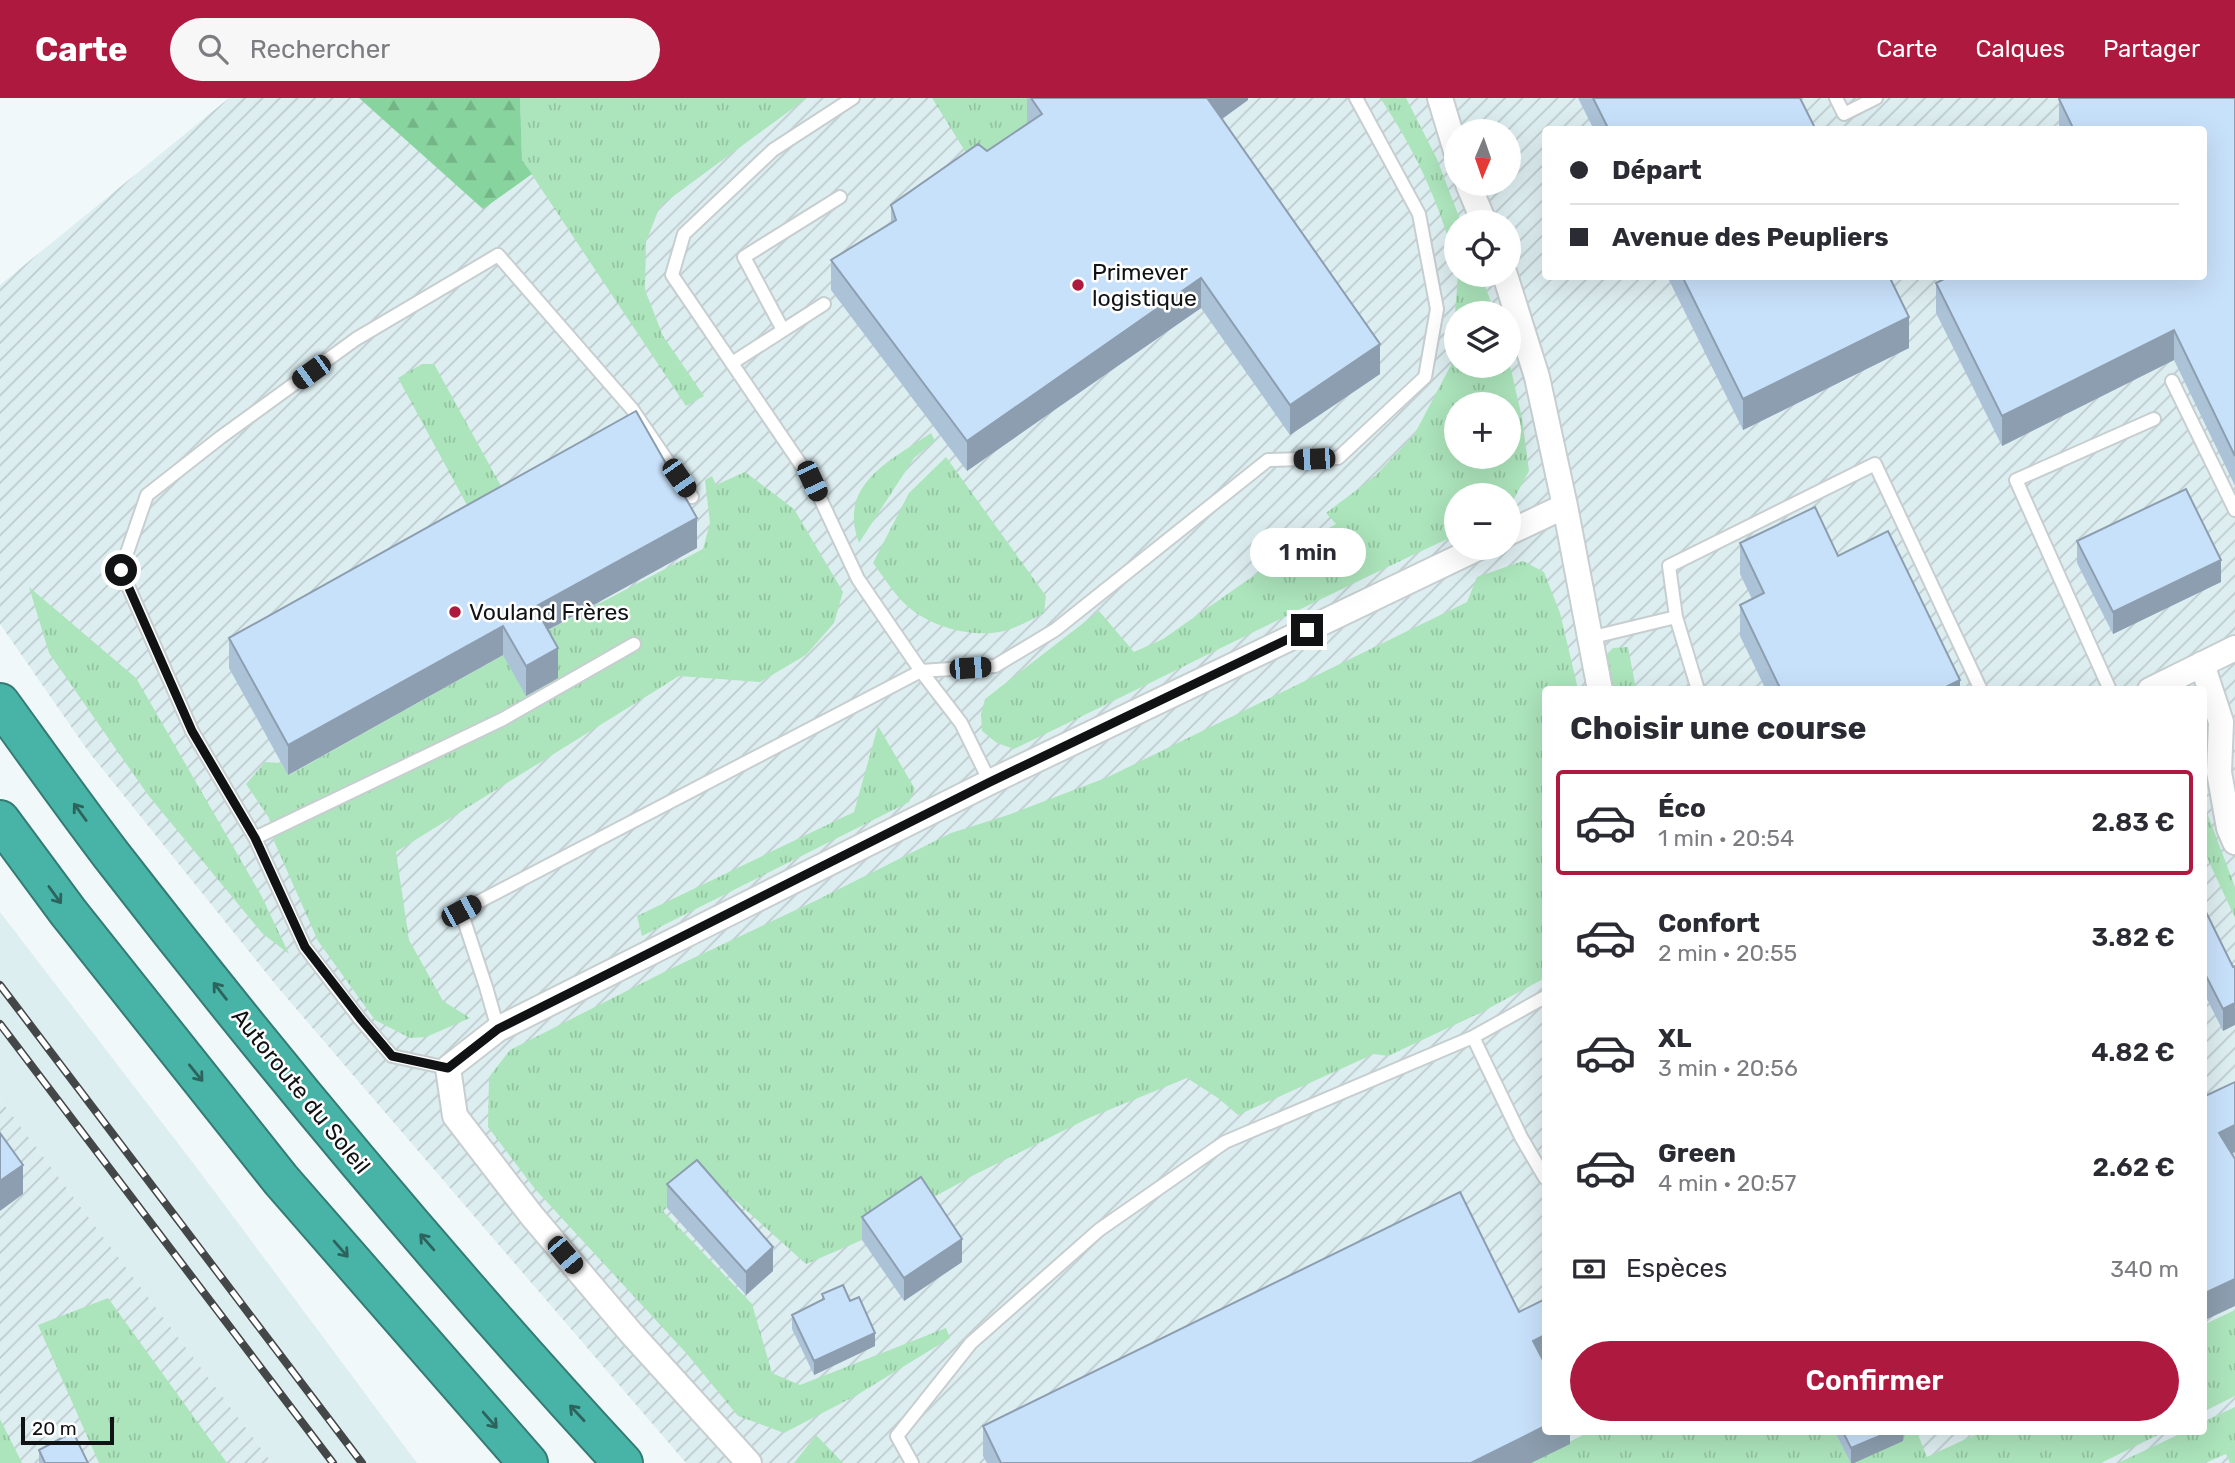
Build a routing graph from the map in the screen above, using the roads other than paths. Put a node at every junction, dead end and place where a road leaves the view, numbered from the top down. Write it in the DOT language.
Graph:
graph roads {
  1 [pos="853,98"];
  2 [pos="1356,98"];
  3 [pos="1440,98"];
  4 [pos="1836,98"];
  5 [pos="1877,98"];
  6 [pos="1446,119"];
  7 [pos="840,197"];
  8 [pos="1509,287"];
  9 [pos="824,303"];
  10 [pos="783,330"];
  11 [pos="732,363"];
  12 [pos="2172,381"];
  13 [pos="2154,419"];
  14 [pos="692,497"];
  15 [pos="1566,506"];
  16 [pos="2235,510"];
  17 [pos="1521,527"];
  18 [pos="1453,560"];
  19 [pos="1676,617"];
  20 [pos="1589,638"];
  21 [pos="634,644"];
  22 [pos="2235,648"];
  23 [pos="2202,664"];
  24 [pos="921,671"];
  25 [pos="1599,686"];
  26 [pos="1697,686"];
  27 [pos="1979,686"];
  28 [pos="2108,686"];
  29 [pos="2158,686"];
  30 [pos="0,703"];
  31 [pos="990,782"];
  32 [pos="0,820"];
  33 [pos="255,838"];
  34 [pos="2235,842"];
  35 [pos="1542,999"];
  36 [pos="498,1029"];
  37 [pos="1472,1037"];
  38 [pos="448,1068"];
  39 [pos="1542,1173"];
  40 [pos="528,1463"];
  41 [pos="623,1463"];
  42 [pos="749,1463"];
  43 [pos="912,1463"];
  1 -- 11 [label="lane"];
  2 -- 24 [label="lane"];
  3 -- 6 [label="street"];
  4 -- 5 [label="lane"];
  7 -- 10 [label="lane"];
  8 -- 15 [label="street"];
  9 -- 10 [label="lane"];
  10 -- 11 [label="lane"];
  11 -- 24 [label="lane"];
  12 -- 16 [label="lane"];
  13 -- 28 [label="lane"];
  14 -- 33 [label="lane"];
  15 -- 17 [label="street"];
  15 -- 20 [label="street"];
  18 -- 31 [label="street"];
  19 -- 20 [label="lane"];
  19 -- 26 [label="lane"];
  19 -- 27 [label="lane"];
  20 -- 25 [label="street"];
  21 -- 33 [label="lane"];
  22 -- 23 [label="street"];
  23 -- 29 [label="street"];
  23 -- 34 [label="street"];
  24 -- 31 [label="lane"];
  24 -- 36 [label="lane"];
  41 -- 30 [label="highway, Autoroute du Soleil, one-way"];
  31 -- 36 [label="street"];
  32 -- 40 [label="highway, one-way"];
  33 -- 38 [label="lane"];
  35 -- 37 [label="lane"];
  36 -- 38 [label="street"];
  37 -- 39 [label="lane"];
  37 -- 43 [label="lane"];
  38 -- 42 [label="street"];
}
